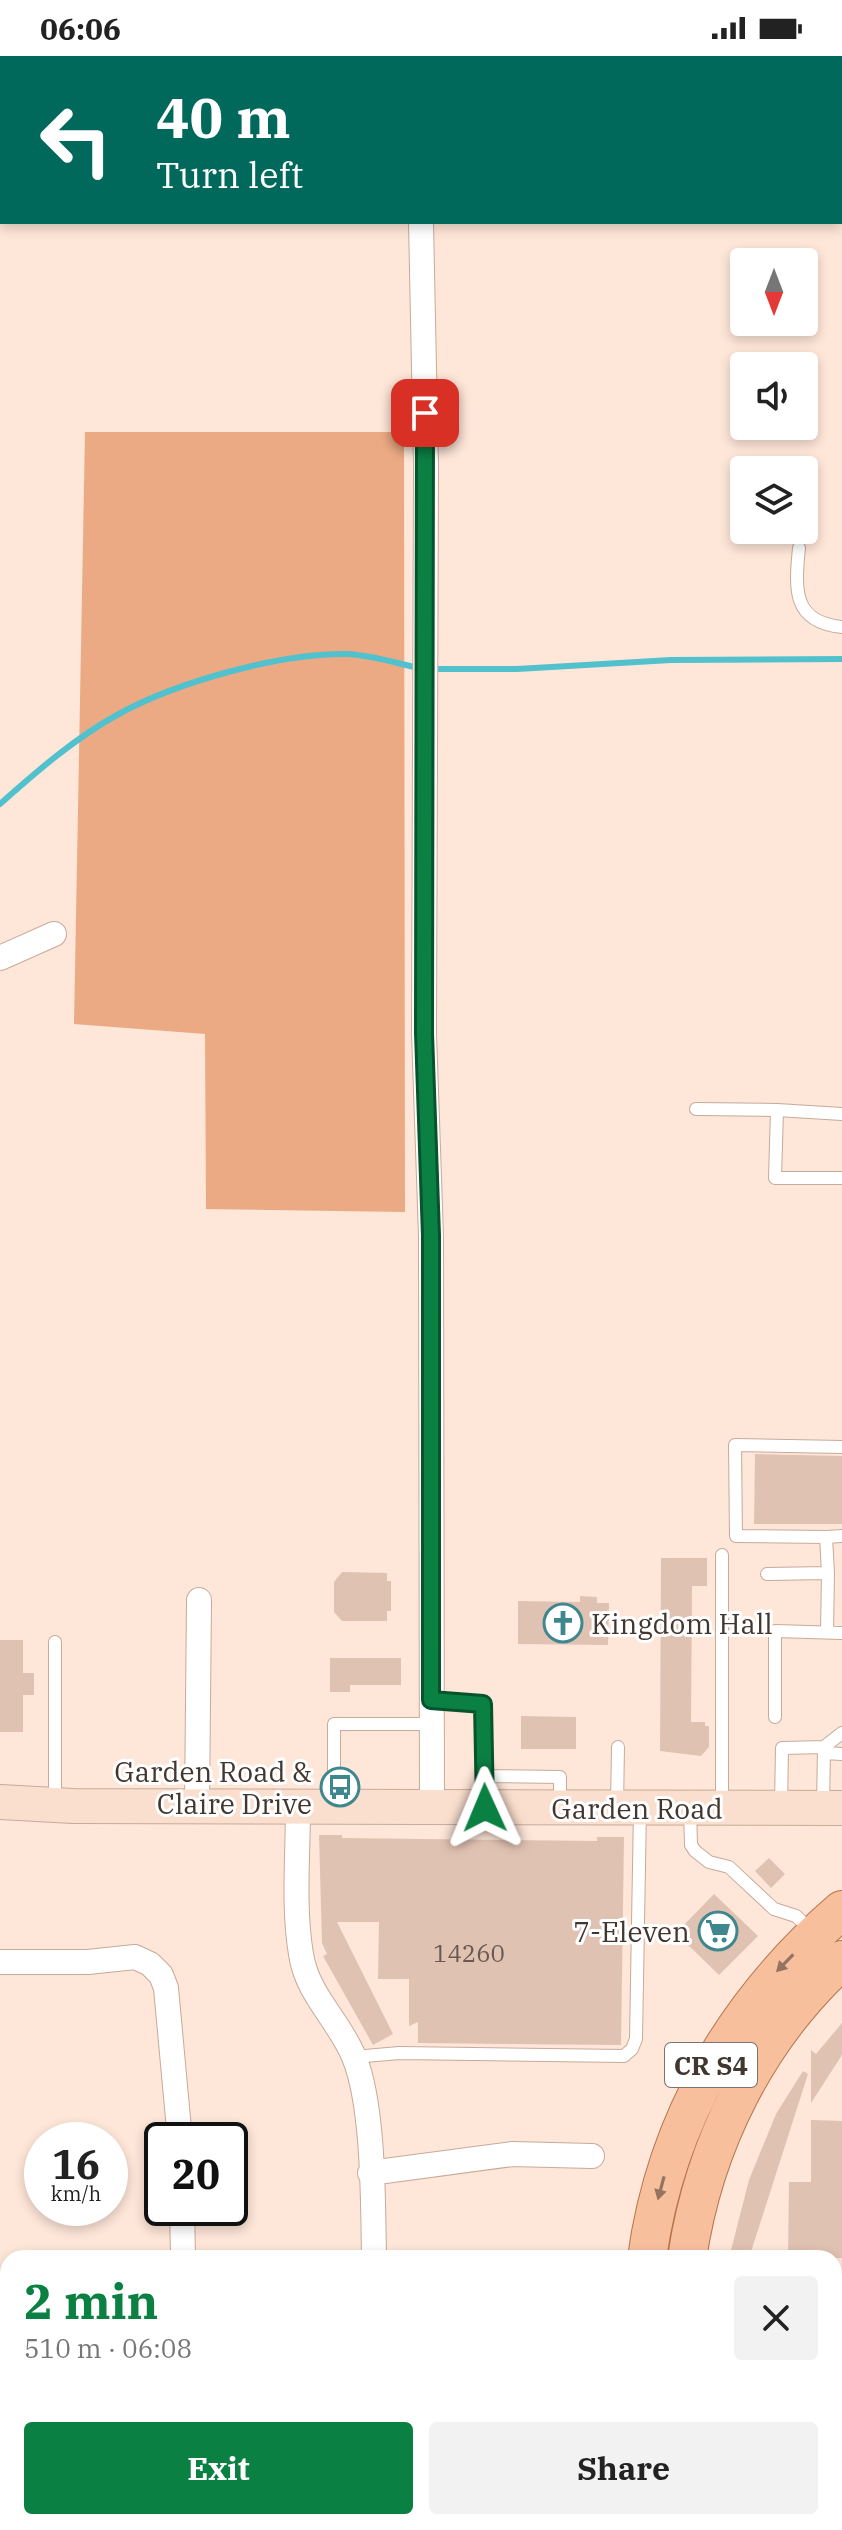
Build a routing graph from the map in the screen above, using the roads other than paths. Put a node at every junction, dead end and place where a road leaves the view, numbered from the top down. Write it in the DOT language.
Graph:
graph roads {
  1 [pos="421,224"];
  2 [pos="799,548"];
  3 [pos="842,627"];
  4 [pos="54,934"];
  5 [pos="0,958"];
  6 [pos="696,1109"];
  7 [pos="777,1110"];
  8 [pos="842,1114"];
  9 [pos="842,1178"];
  10 [pos="842,1447"];
  11 [pos="842,1536"];
  12 [pos="826,1537"];
  13 [pos="722,1555"];
  14 [pos="828,1573"];
  15 [pos="767,1574"];
  16 [pos="199,1600"];
  17 [pos="827,1632"];
  18 [pos="842,1633"];
  19 [pos="55,1642"];
  20 [pos="431,1712"];
  21 [pos="775,1717"];
  22 [pos="842,1733"];
  23 [pos="618,1747"];
  24 [pos="824,1750"];
  25 [pos="842,1754"];
  26 [pos="484,1792"];
  27 [pos="0,1802"];
  28 [pos="55,1806"];
  29 [pos="197,1806"];
  30 [pos="781,1806"];
  31 [pos="298,1807"];
  32 [pos="334,1807"];
  33 [pos="833,1807"];
  34 [pos="432,1808"];
  35 [pos="706,1808"];
  36 [pos="628,1809"];
  37 [pos="828,1922"];
  38 [pos="842,1960"];
  39 [pos="0,1962"];
  40 [pos="354,2057"];
  41 [pos="178,2122"];
  42 [pos="592,2156"];
  43 [pos="370,2173"];
  44 [pos="182,2226"];
  45 [pos="183,2250"];
  46 [pos="374,2250"];
  47 [pos="649,2250"];
  48 [pos="689,2250"];
  1 -- 20 [label="street"];
  2 -- 3 [label="lane"];
  4 -- 5 [label="street"];
  6 -- 7 [label="lane"];
  7 -- 8 [label="lane"];
  7 -- 9 [label="lane"];
  10 -- 12 [label="lane"];
  11 -- 12 [label="lane"];
  12 -- 14 [label="lane"];
  13 -- 35 [label="lane"];
  14 -- 15 [label="lane"];
  14 -- 17 [label="lane"];
  16 -- 29 [label="street"];
  17 -- 18 [label="lane"];
  17 -- 21 [label="lane"];
  19 -- 28 [label="lane"];
  20 -- 26 [label="lane"];
  20 -- 32 [label="lane"];
  20 -- 34 [label="street"];
  22 -- 24 [label="lane"];
  23 -- 36 [label="lane"];
  24 -- 25 [label="lane"];
  24 -- 30 [label="lane"];
  24 -- 33 [label="lane"];
  26 -- 34 [label="street, Garden Road"];
  26 -- 36 [label="street, Garden Road"];
  27 -- 28 [label="street, Garden Road"];
  28 -- 29 [label="street, Garden Road"];
  29 -- 31 [label="street, Garden Road"];
  30 -- 33 [label="street, Garden Road"];
  30 -- 35 [label="street, Garden Road"];
  31 -- 32 [label="street, Garden Road"];
  31 -- 40 [label="street"];
  32 -- 34 [label="street, Garden Road"];
  35 -- 36 [label="street, Garden Road"];
  35 -- 37 [label="lane"];
  36 -- 40 [label="lane"];
  37 -- 47 [label="main road, CR S4, one-way"];
  38 -- 48 [label="main road, CR S4"];
  39 -- 41 [label="street"];
  40 -- 43 [label="street"];
  42 -- 43 [label="street"];
  43 -- 46 [label="street"];
  44 -- 45 [label="street"];
}
